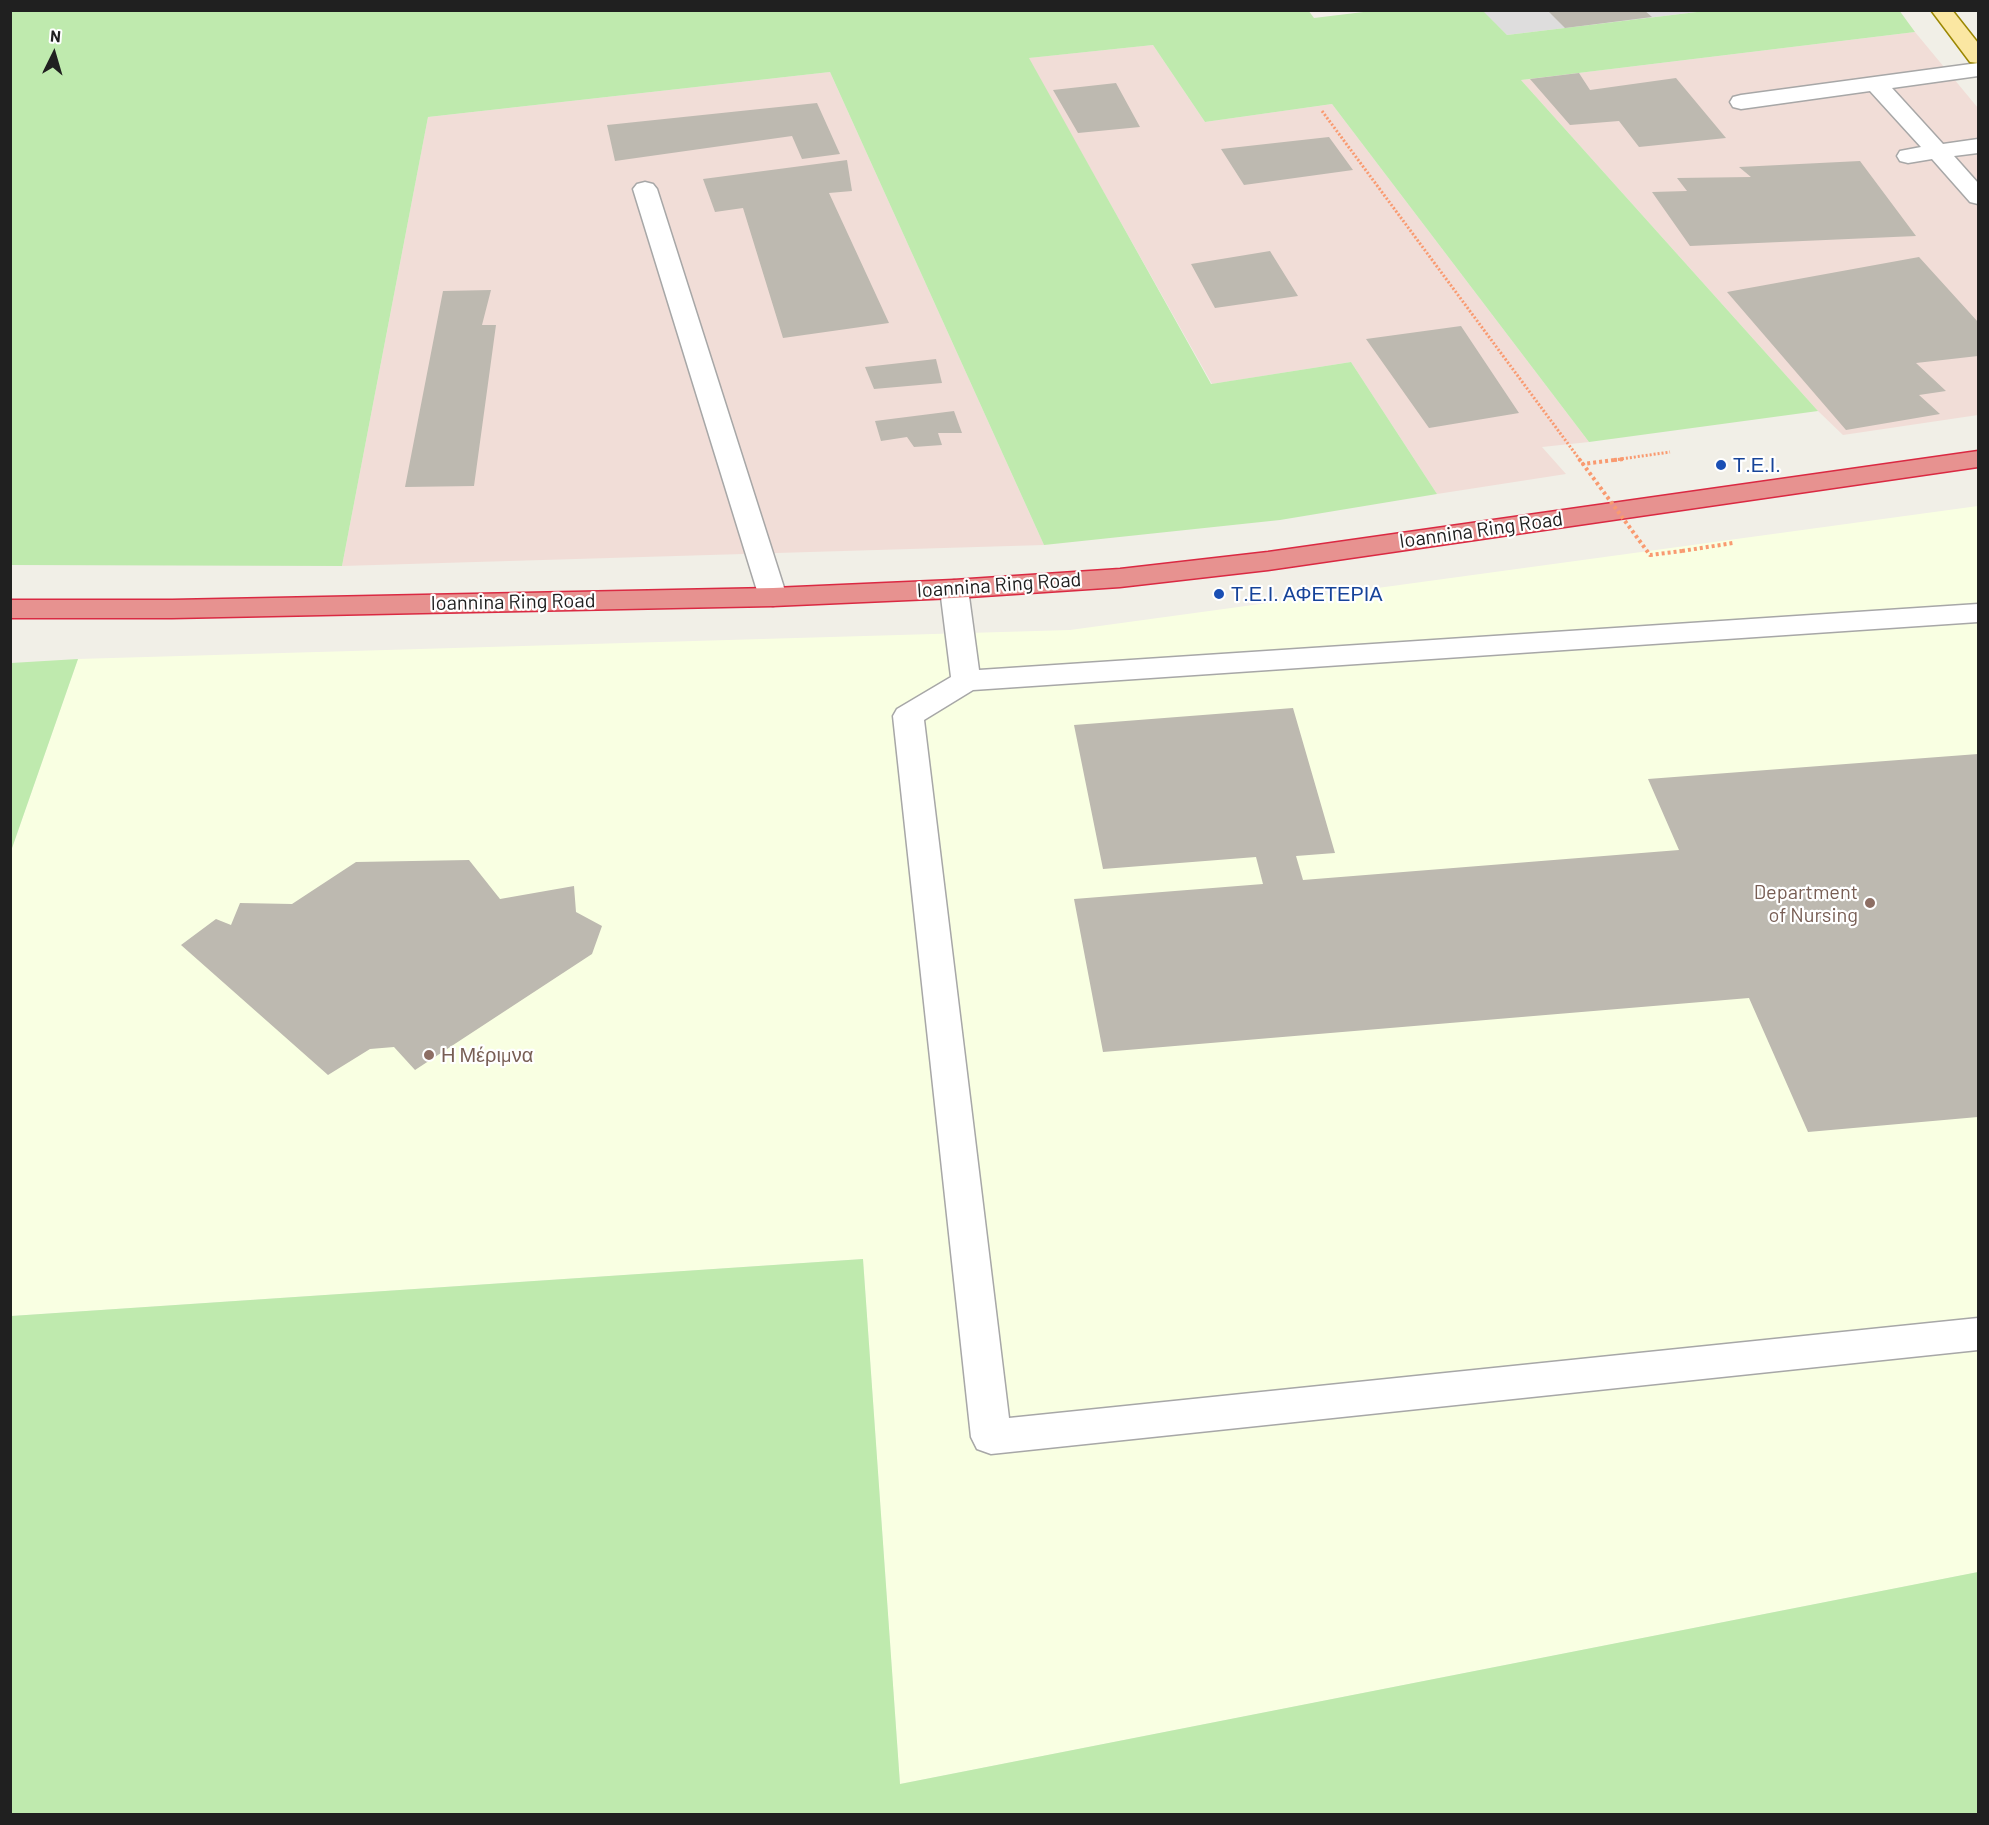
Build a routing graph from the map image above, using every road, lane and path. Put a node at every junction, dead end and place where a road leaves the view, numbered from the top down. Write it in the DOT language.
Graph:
graph roads {
  1 [pos="1941,10"];
  2 [pos="1978,57"];
  3 [pos="1978,70"];
  4 [pos="1876,84"];
  5 [pos="1742,102"];
  6 [pos="1322,111"];
  7 [pos="1978,146"];
  8 [pos="1937,152"];
  9 [pos="1908,156"];
  10 [pos="645,189"];
  11 [pos="1978,197"];
  12 [pos="1670,452"];
  13 [pos="1978,459"];
  14 [pos="1583,464"];
  15 [pos="1733,543"];
  16 [pos="954,589"];
  17 [pos="773,597"];
  18 [pos="10,609"];
  19 [pos="1978,613"];
  20 [pos="966,681"];
  21 [pos="1978,1334"];
  1 -- 2 [label="main road"];
  3 -- 4 [label="lane"];
  4 -- 5 [label="lane"];
  4 -- 8 [label="lane"];
  6 -- 14 [label="path"];
  7 -- 8 [label="lane"];
  8 -- 9 [label="lane"];
  8 -- 11 [label="lane"];
  10 -- 17 [label="lane"];
  12 -- 14 [label="path, bridge"];
  13 -- 16 [label="highway, Ioannina Ring Road"];
  14 -- 15 [label="path, bridge"];
  16 -- 17 [label="highway, Ioannina Ring Road"];
  16 -- 20 [label="lane"];
  17 -- 18 [label="highway, Ioannina Ring Road"];
  19 -- 20 [label="lane"];
  20 -- 21 [label="lane"];
}
